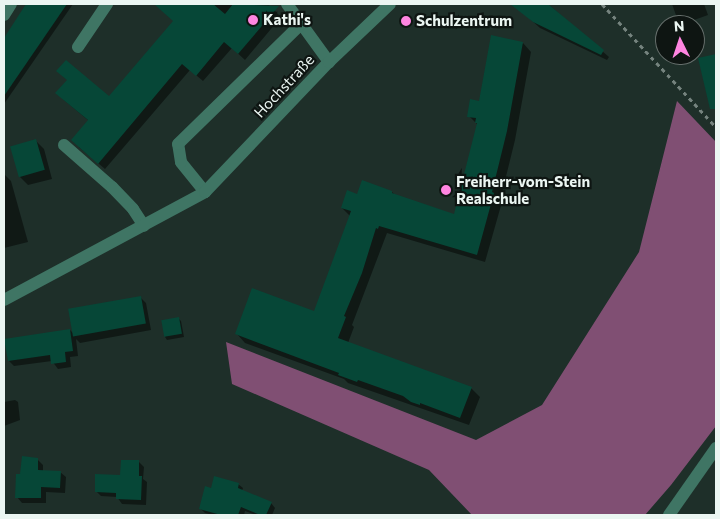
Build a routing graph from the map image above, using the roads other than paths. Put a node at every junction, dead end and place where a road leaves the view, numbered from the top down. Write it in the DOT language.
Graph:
graph roads {
  1 [pos="11,4"];
  2 [pos="107,4"];
  3 [pos="287,4"];
  4 [pos="390,4"];
  5 [pos="4,15"];
  6 [pos="301,24"];
  7 [pos="78,47"];
  8 [pos="329,62"];
  9 [pos="64,145"];
  10 [pos="205,192"];
  11 [pos="144,226"];
  12 [pos="4,300"];
  13 [pos="716,448"];
  14 [pos="669,515"];
  1 -- 5 [label="street"];
  2 -- 7 [label="street"];
  3 -- 6 [label="street"];
  4 -- 8 [label="street, Hochstraße"];
  6 -- 8 [label="street"];
  6 -- 10 [label="street, Hochstraße"];
  8 -- 10 [label="street, Hochstraße"];
  9 -- 11 [label="street"];
  10 -- 11 [label="street, Hochstraße"];
  11 -- 12 [label="street, Hochstraße"];
  13 -- 14 [label="street"];
}
